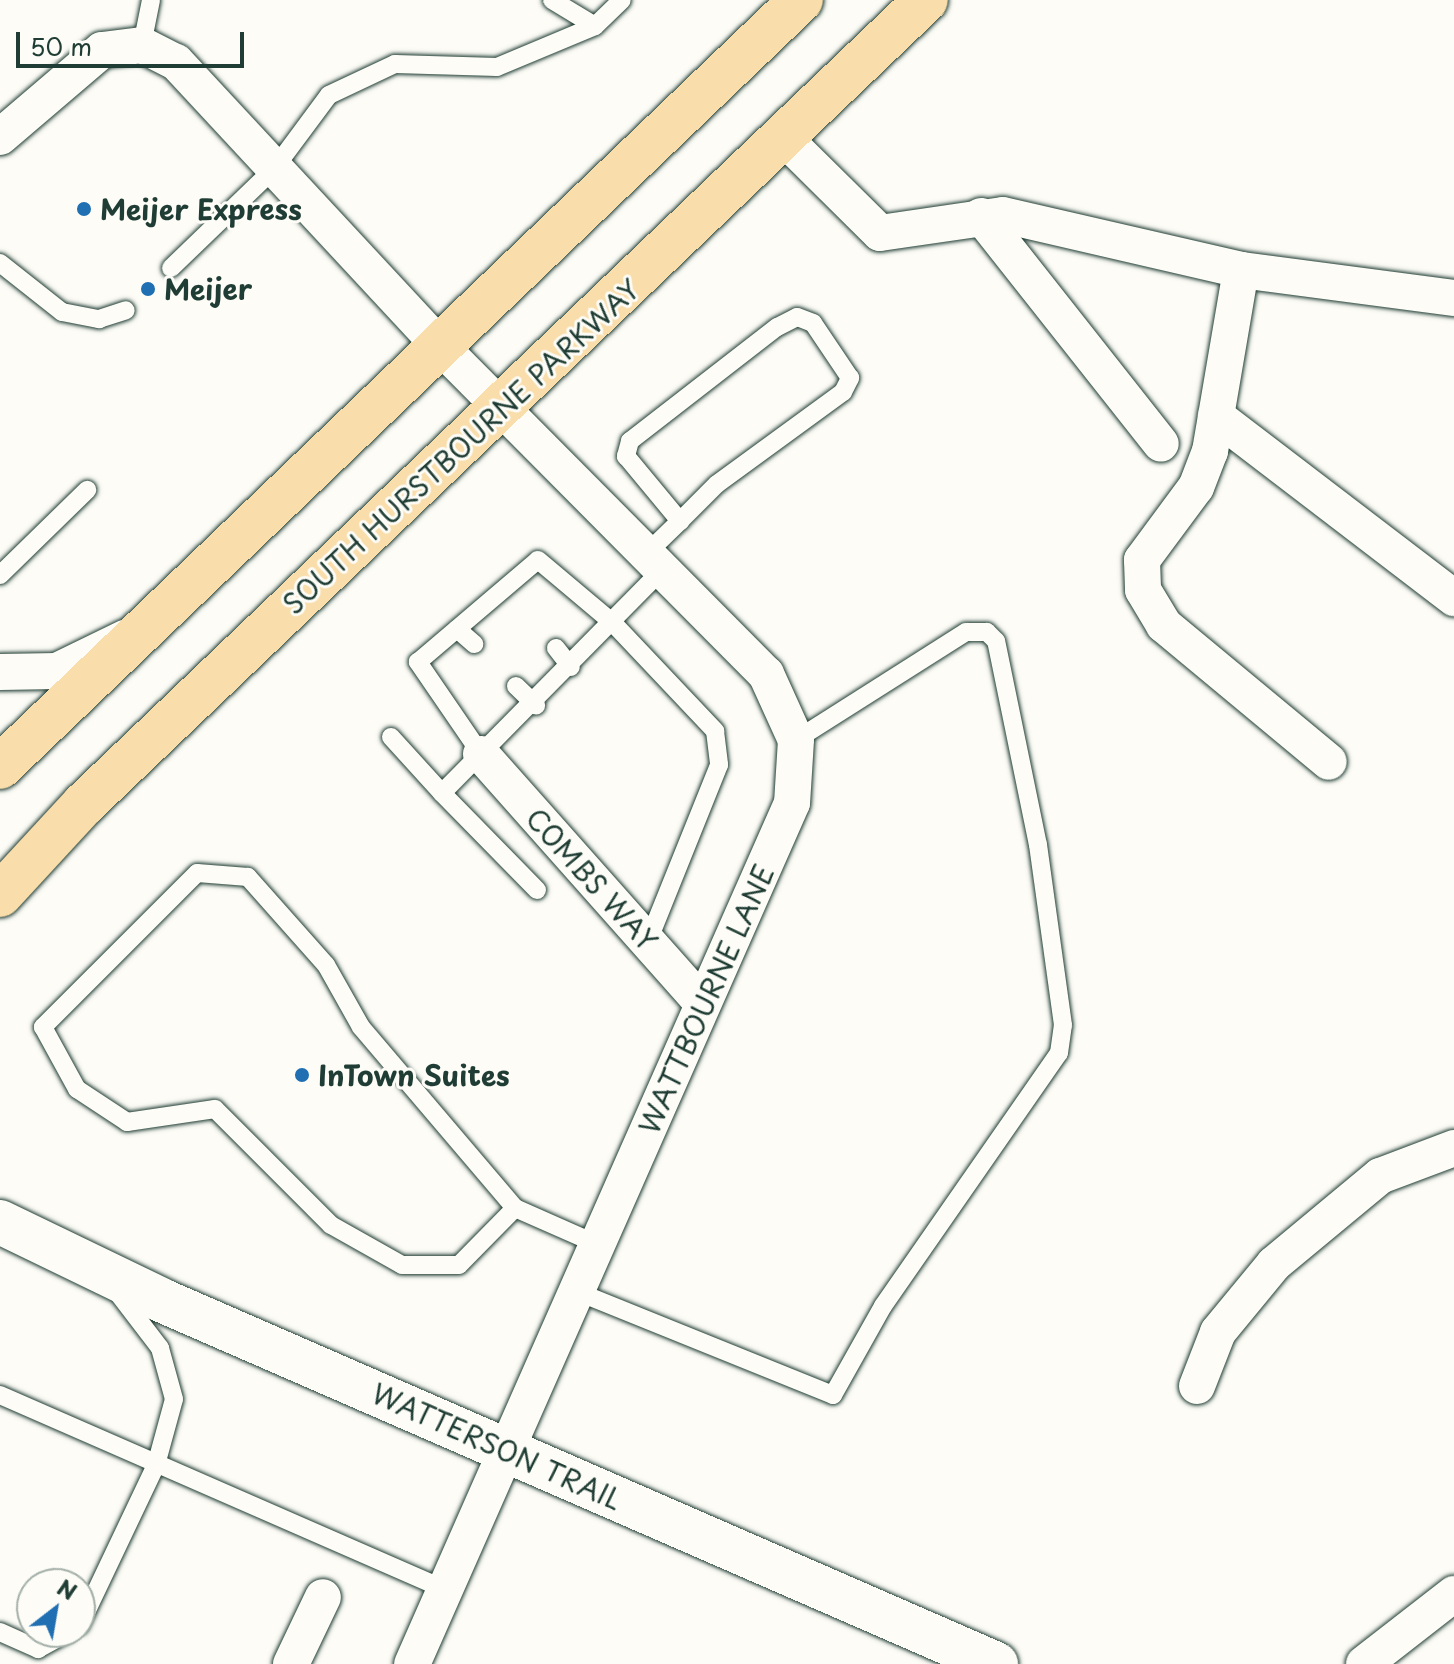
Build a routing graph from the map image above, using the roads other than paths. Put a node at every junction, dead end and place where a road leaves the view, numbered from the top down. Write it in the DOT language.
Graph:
graph roads {
  1 [pos="151,0"];
  2 [pos="552,0"];
  3 [pos="622,0"];
  4 [pos="801,0"];
  5 [pos="926,0"];
  6 [pos="595,26"];
  7 [pos="142,45"];
  8 [pos="0,137"];
  9 [pos="786,140"];
  10 [pos="274,169"];
  11 [pos="981,216"];
  12 [pos="0,263"];
  13 [pos="171,268"];
  14 [pos="1241,270"];
  15 [pos="1454,298"];
  16 [pos="126,310"];
  17 [pos="439,345"];
  18 [pos="500,407"];
  19 [pos="1216,416"];
  20 [pos="1161,444"];
  21 [pos="87,490"];
  22 [pos="680,521"];
  23 [pos="654,562"];
  24 [pos="0,575"];
  25 [pos="505,588"];
  26 [pos="1454,598"];
  27 [pos="518,603"];
  28 [pos="613,623"];
  29 [pos="457,629"];
  30 [pos="134,634"];
  31 [pos="474,644"];
  32 [pos="556,648"];
  33 [pos="571,667"];
  34 [pos="0,672"];
  35 [pos="516,686"];
  36 [pos="536,705"];
  37 [pos="391,737"];
  38 [pos="796,740"];
  39 [pos="481,754"];
  40 [pos="1329,762"];
  41 [pos="0,767"];
  42 [pos="442,793"];
  43 [pos="537,890"];
  44 [pos="0,895"];
  45 [pos="648,942"];
  46 [pos="703,1004"];
  47 [pos="1454,1148"];
  48 [pos="515,1208"];
  49 [pos="0,1222"];
  50 [pos="599,1245"];
  51 [pos="99,1268"];
  52 [pos="578,1292"];
  53 [pos="1197,1386"];
  54 [pos="0,1395"];
  55 [pos="509,1452"];
  56 [pos="156,1465"];
  57 [pos="446,1590"];
  58 [pos="96,1591"];
  59 [pos="1454,1594"];
  60 [pos="323,1597"];
  61 [pos="291,1664"];
  62 [pos="412,1664"];
  63 [pos="996,1664"];
  64 [pos="1364,1664"];
  1 -- 7 [label="lane"];
  2 -- 6 [label="lane"];
  3 -- 6 [label="lane"];
  4 -- 17 [label="main road"];
  5 -- 9 [label="main road, SOUTH HURSTBOURNE PARKWAY"];
  6 -- 10 [label="lane"];
  7 -- 8 [label="street"];
  7 -- 10 [label="street, WATTBOURNE LANE"];
  9 -- 11 [label="street"];
  9 -- 18 [label="main road, SOUTH HURSTBOURNE PARKWAY"];
  10 -- 13 [label="lane"];
  10 -- 17 [label="street, WATTBOURNE LANE"];
  11 -- 14 [label="street"];
  11 -- 20 [label="street"];
  12 -- 16 [label="lane"];
  14 -- 15 [label="street"];
  14 -- 19 [label="street"];
  17 -- 18 [label="street, WATTBOURNE LANE"];
  17 -- 30 [label="main road"];
  18 -- 23 [label="street, WATTBOURNE LANE"];
  18 -- 44 [label="main road, SOUTH HURSTBOURNE PARKWAY"];
  19 -- 26 [label="street"];
  19 -- 40 [label="street"];
  21 -- 24 [label="lane"];
  22 -- 22 [label="lane"];
  22 -- 23 [label="lane"];
  23 -- 28 [label="lane"];
  23 -- 38 [label="street, WATTBOURNE LANE"];
  25 -- 27 [label="lane"];
  25 -- 28 [label="lane"];
  25 -- 29 [label="lane"];
  28 -- 33 [label="lane"];
  28 -- 45 [label="lane"];
  29 -- 31 [label="lane"];
  29 -- 39 [label="lane"];
  30 -- 34 [label="street"];
  30 -- 41 [label="main road"];
  32 -- 33 [label="lane"];
  33 -- 36 [label="lane"];
  35 -- 36 [label="lane"];
  36 -- 39 [label="lane"];
  37 -- 42 [label="lane"];
  38 -- 46 [label="street, WATTBOURNE LANE"];
  38 -- 52 [label="lane"];
  39 -- 42 [label="lane"];
  39 -- 45 [label="street, COMBS WAY"];
  42 -- 43 [label="lane"];
  45 -- 46 [label="street, COMBS WAY"];
  46 -- 50 [label="street, WATTBOURNE LANE"];
  47 -- 53 [label="street"];
  48 -- 48 [label="lane"];
  48 -- 50 [label="lane"];
  49 -- 51 [label="main road, WATTERSON TRAIL"];
  50 -- 52 [label="street, WATTBOURNE LANE"];
  51 -- 55 [label="main road, WATTERSON TRAIL"];
  51 -- 56 [label="lane"];
  52 -- 55 [label="street, WATTBOURNE LANE"];
  54 -- 56 [label="lane"];
  55 -- 57 [label="street, WATTBOURNE LANE"];
  55 -- 63 [label="main road, WATTERSON TRAIL"];
  56 -- 57 [label="lane"];
  56 -- 58 [label="lane"];
  57 -- 62 [label="street, WATTBOURNE LANE"];
  59 -- 64 [label="street"];
  60 -- 61 [label="street"];
}
